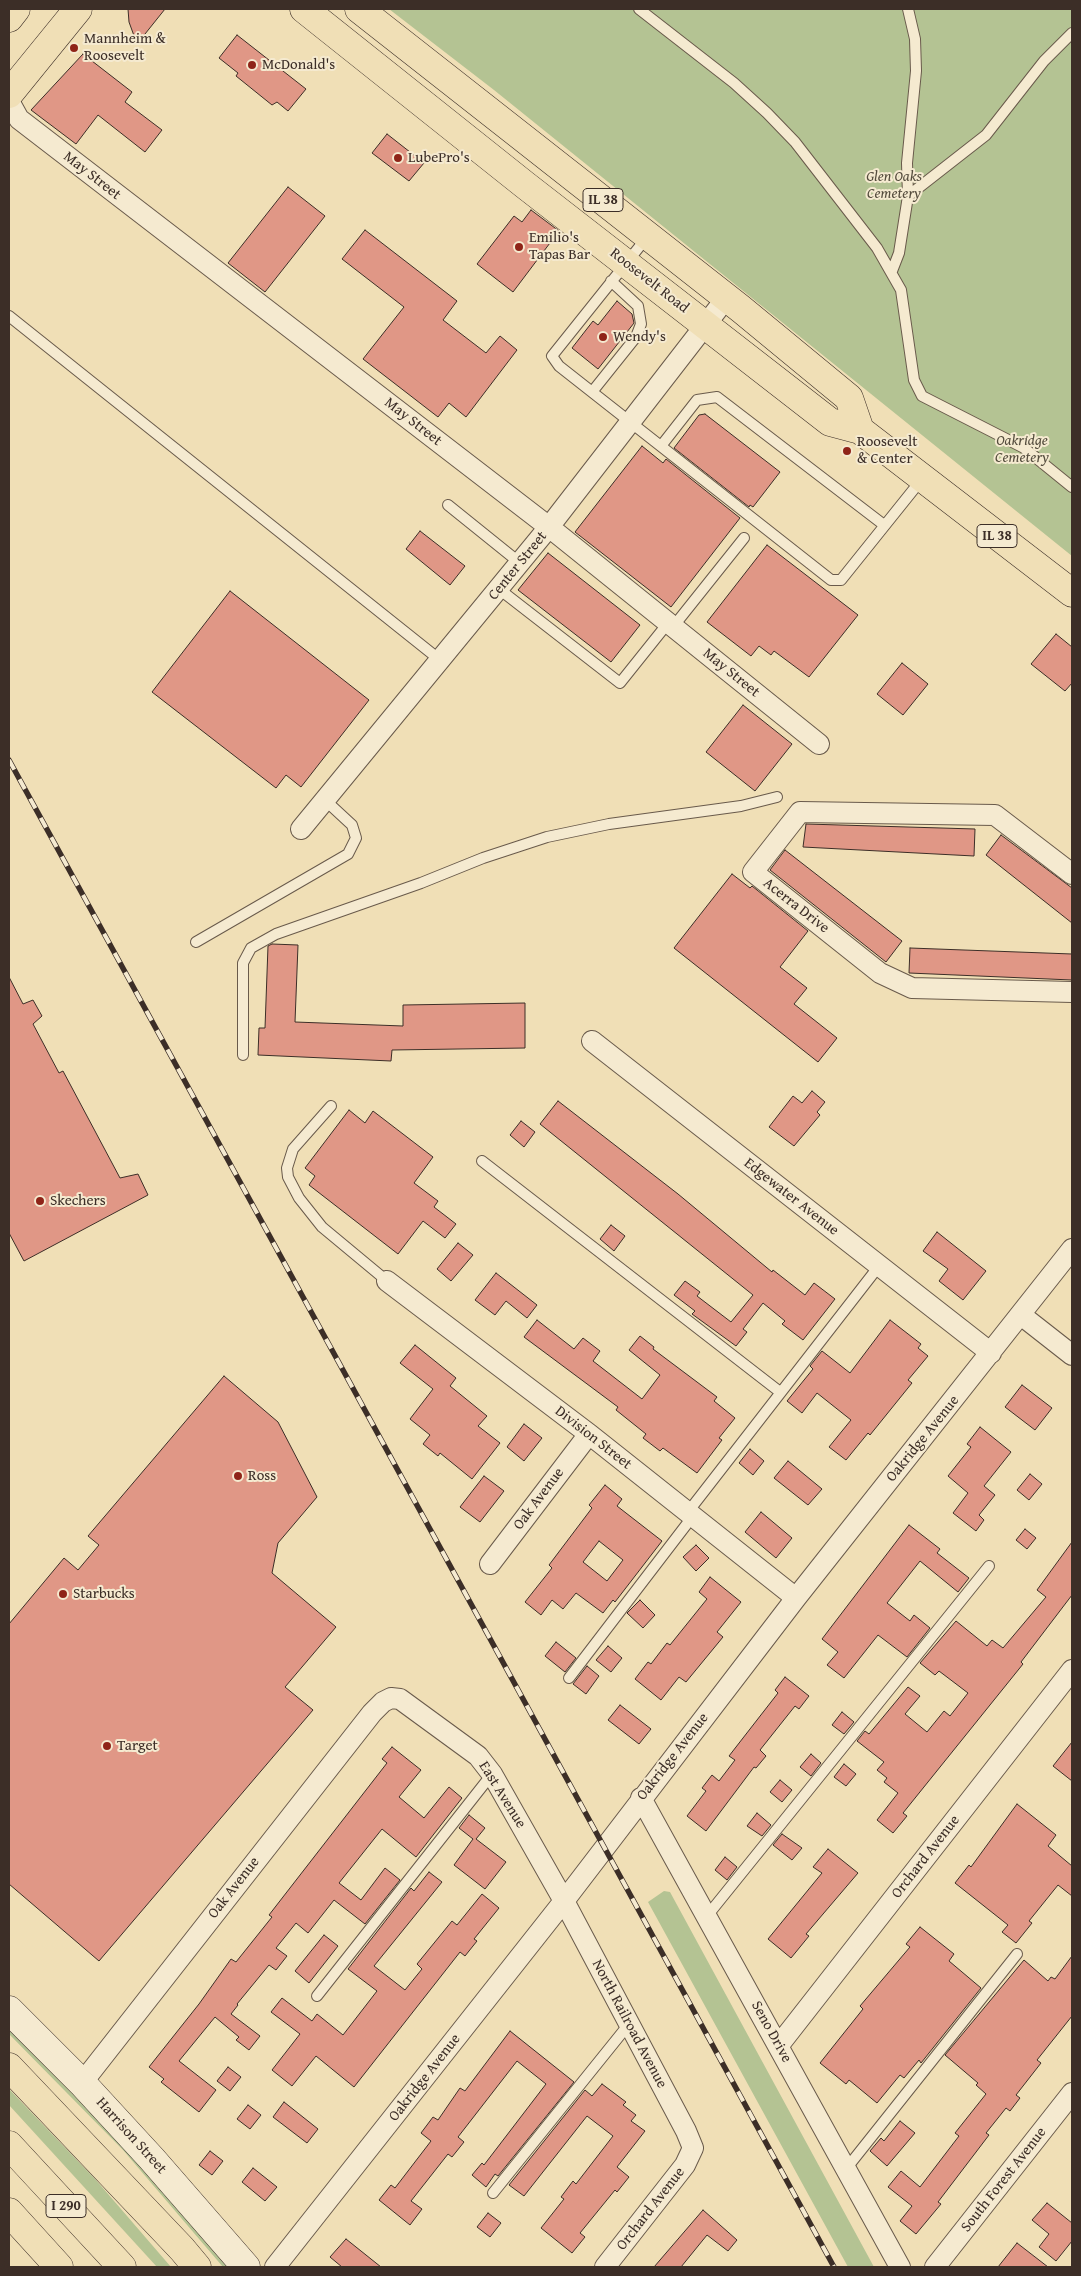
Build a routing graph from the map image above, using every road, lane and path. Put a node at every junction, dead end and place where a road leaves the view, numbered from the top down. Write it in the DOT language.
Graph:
graph roads {
  1 [pos="16,9"];
  2 [pos="78,9"];
  3 [pos="304,9"];
  4 [pos="359,9"];
  5 [pos="640,9"];
  6 [pos="908,9"];
  7 [pos="9,18"];
  8 [pos="1072,33"];
  9 [pos="9,94"];
  10 [pos="9,101"];
  11 [pos="908,196"];
  12 [pos="648,236"];
  13 [pos="892,271"];
  14 [pos="619,272"];
  15 [pos="727,298"];
  16 [pos="9,316"];
  17 [pos="705,326"];
  18 [pos="592,392"];
  19 [pos="630,422"];
  20 [pos="860,430"];
  21 [pos="661,446"];
  22 [pos="922,478"];
  23 [pos="1072,487"];
  24 [pos="448,505"];
  25 [pos="884,525"];
  26 [pos="550,527"];
  27 [pos="744,538"];
  28 [pos="520,563"];
  29 [pos="499,589"];
  30 [pos="1072,594"];
  31 [pos="671,625"];
  32 [pos="440,660"];
  33 [pos="819,744"];
  34 [pos="778,797"];
  35 [pos="325,800"];
  36 [pos="301,829"];
  37 [pos="1072,874"];
  38 [pos="196,942"];
  39 [pos="1072,992"];
  40 [pos="592,1041"];
  41 [pos="243,1055"];
  42 [pos="331,1106"];
  43 [pos="482,1161"];
  44 [pos="1072,1249"];
  45 [pos="879,1266"];
  46 [pos="387,1281"];
  47 [pos="1021,1316"];
  48 [pos="991,1353"];
  49 [pos="1072,1356"];
  50 [pos="780,1392"];
  51 [pos="589,1434"];
  52 [pos="691,1514"];
  53 [pos="490,1564"];
  54 [pos="989,1566"];
  55 [pos="796,1598"];
  56 [pos="1072,1670"];
  57 [pos="569,1678"];
  58 [pos="390,1698"];
  59 [pos="492,1774"];
  60 [pos="641,1798"];
  61 [pos="564,1901"];
  62 [pos="706,1916"];
  63 [pos="1017,1954"];
  64 [pos="317,1996"];
  65 [pos="9,2010"];
  66 [pos="629,2024"];
  67 [pos="779,2045"];
  68 [pos="9,2067"];
  69 [pos="82,2083"];
  70 [pos="1072,2093"];
  71 [pos="9,2145"];
  72 [pos="693,2148"];
  73 [pos="846,2169"];
  74 [pos="493,2193"];
  75 [pos="9,2212"];
  76 [pos="59,2267"];
  77 [pos="122,2267"];
  78 [pos="197,2267"];
  79 [pos="246,2267"];
  80 [pos="275,2267"];
  81 [pos="605,2267"];
  82 [pos="900,2267"];
  83 [pos="935,2267"];
  1 -- 7 [label="main road"];
  2 -- 9 [label="main road"];
  3 -- 14 [label="main road, Roosevelt Road / IL 38"];
  4 -- 12 [label="main road, IL 38"];
  5 -- 13 [label="lane"];
  6 -- 11 [label="lane"];
  8 -- 11 [label="lane"];
  10 -- 26 [label="street, May Street"];
  11 -- 13 [label="lane"];
  12 -- 14 [label="lane"];
  12 -- 15 [label="main road, IL 38"];
  13 -- 23 [label="lane"];
  14 -- 17 [label="main road, Roosevelt Road / IL 38"];
  14 -- 18 [label="lane"];
  14 -- 18 [label="lane"];
  15 -- 17 [label="street, Center Street"];
  15 -- 20 [label="main road, IL 38"];
  16 -- 32 [label="lane"];
  17 -- 19 [label="street, Center Street"];
  17 -- 20 [label="main road, Roosevelt Road / IL 38"];
  18 -- 19 [label="lane"];
  19 -- 21 [label="lane"];
  19 -- 26 [label="street, Center Street"];
  20 -- 22 [label="main road, Roosevelt Road / IL 38"];
  21 -- 25 [label="lane"];
  21 -- 25 [label="lane"];
  22 -- 25 [label="lane"];
  22 -- 30 [label="main road, Roosevelt Road / IL 38"];
  24 -- 28 [label="lane"];
  26 -- 28 [label="street, Center Street"];
  26 -- 31 [label="street, May Street"];
  27 -- 31 [label="lane"];
  28 -- 29 [label="street, Center Street"];
  29 -- 31 [label="lane"];
  29 -- 32 [label="street, Center Street"];
  31 -- 33 [label="street, May Street"];
  32 -- 35 [label="street, Center Street"];
  34 -- 41 [label="lane"];
  35 -- 36 [label="street, Center Street"];
  35 -- 38 [label="lane"];
  37 -- 39 [label="street, Acerra Drive"];
  40 -- 45 [label="street, Edgewater Avenue"];
  42 -- 46 [label="lane"];
  43 -- 50 [label="lane"];
  44 -- 47 [label="street, Oakridge Avenue"];
  45 -- 48 [label="street, Edgewater Avenue"];
  45 -- 50 [label="lane"];
  46 -- 51 [label="street, Division Street"];
  47 -- 48 [label="street, Oakridge Avenue"];
  47 -- 49 [label="street"];
  48 -- 55 [label="street, Oakridge Avenue"];
  50 -- 52 [label="lane"];
  51 -- 52 [label="street, Division Street"];
  51 -- 53 [label="street, Oak Avenue"];
  52 -- 55 [label="street, Division Street"];
  52 -- 57 [label="lane"];
  54 -- 62 [label="lane"];
  55 -- 60 [label="street, Oakridge Avenue"];
  56 -- 67 [label="street, Orchard Avenue"];
  58 -- 59 [label="street, East Avenue"];
  58 -- 69 [label="street, Oak Avenue"];
  59 -- 61 [label="street, East Avenue"];
  59 -- 64 [label="lane"];
  60 -- 61 [label="street, Oakridge Avenue"];
  60 -- 62 [label="street, Seno Drive"];
  61 -- 66 [label="street, North Railroad Avenue"];
  61 -- 80 [label="street, Oakridge Avenue"];
  62 -- 67 [label="street, Seno Drive"];
  63 -- 73 [label="lane"];
  65 -- 69 [label="main road, Harrison Street"];
  66 -- 72 [label="street, North Railroad Avenue"];
  66 -- 74 [label="lane"];
  67 -- 73 [label="street, Seno Drive"];
  68 -- 78 [label="main road"];
  69 -- 79 [label="main road, Harrison Street"];
  70 -- 83 [label="street, South Forest Avenue"];
  71 -- 77 [label="main road, I 290"];
  72 -- 81 [label="street, Orchard Avenue"];
  73 -- 82 [label="street, Seno Drive"];
  75 -- 76 [label="main road"];
}
